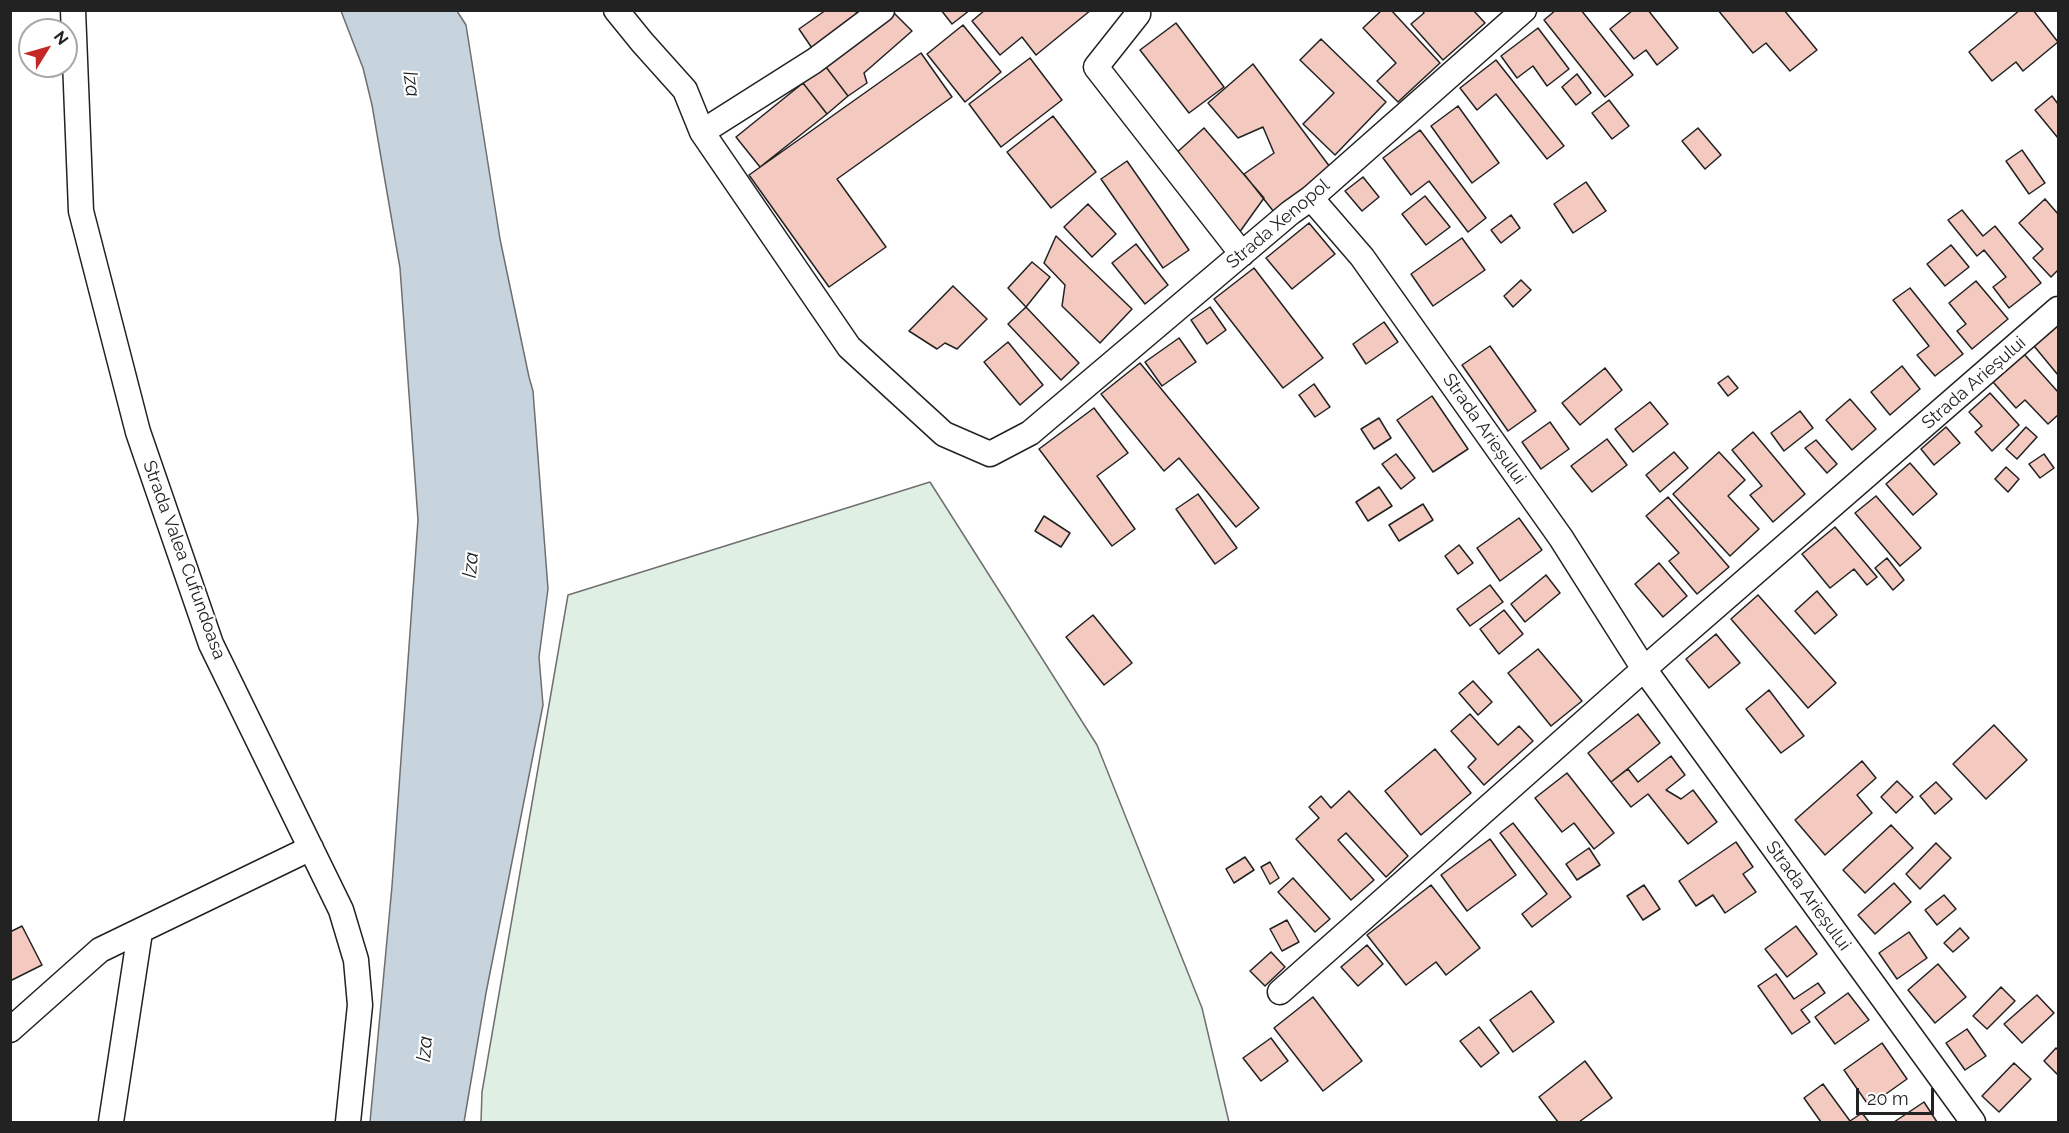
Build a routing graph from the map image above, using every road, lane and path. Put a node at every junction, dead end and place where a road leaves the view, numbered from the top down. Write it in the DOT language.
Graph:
graph roads {
  1 [pos="73,10"];
  2 [pos="616,10"];
  3 [pos="882,10"];
  4 [pos="1136,10"];
  5 [pos="1524,10"];
  6 [pos="702,132"];
  7 [pos="1311,198"];
  8 [pos="1242,254"];
  9 [pos="2058,309"];
  10 [pos="1644,669"];
  11 [pos="311,848"];
  12 [pos="140,932"];
  13 [pos="1280,992"];
  14 [pos="10,1029"];
  15 [pos="111,1122"];
  16 [pos="348,1122"];
  17 [pos="1973,1122"];
  1 -- 11 [label="street, Strada Valea Cufundoasa"];
  2 -- 6 [label="street"];
  3 -- 6 [label="street"];
  4 -- 8 [label="street"];
  5 -- 7 [label="street, Strada Xenopol"];
  6 -- 8 [label="street, Strada Xenopol"];
  7 -- 8 [label="street, Strada Xenopol"];
  7 -- 10 [label="street, Strada Arieșului"];
  9 -- 10 [label="street, Strada Arieșului"];
  10 -- 13 [label="street, Strada Arieșului"];
  10 -- 17 [label="street, Strada Arieșului"];
  11 -- 12 [label="street"];
  11 -- 16 [label="street, Strada Valea Cufundoasa"];
  12 -- 14 [label="street"];
  12 -- 15 [label="street"];
}
